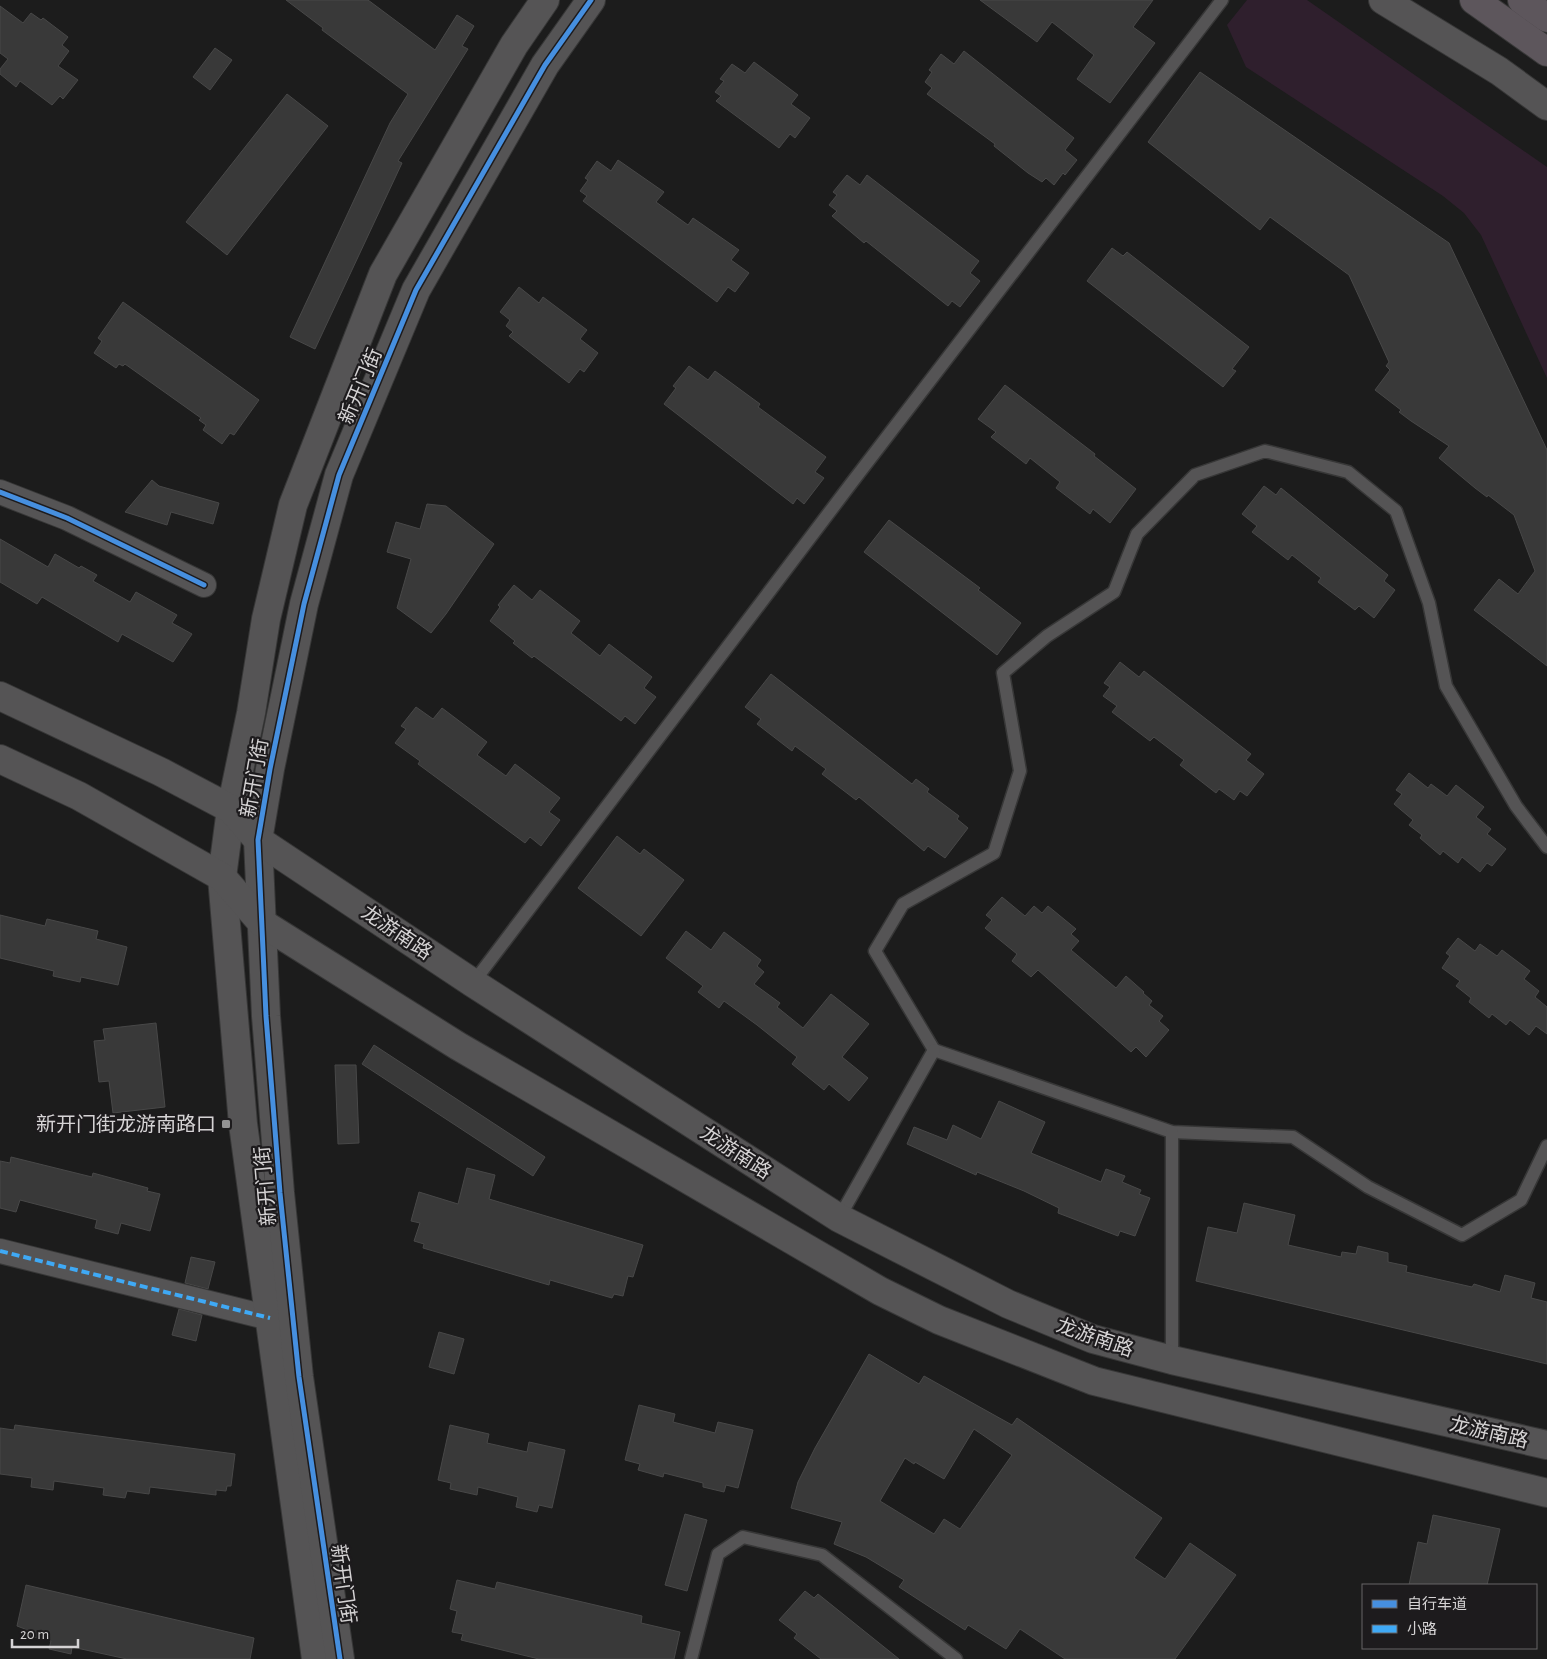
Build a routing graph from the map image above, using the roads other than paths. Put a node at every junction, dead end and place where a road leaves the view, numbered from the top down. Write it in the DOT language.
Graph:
graph roads {
  1 [pos="545,0"];
  2 [pos="591,0"];
  3 [pos="1222,0"];
  4 [pos="1383,0"];
  5 [pos="1474,0"];
  6 [pos="1522,0"];
  7 [pos="1547,18"];
  8 [pos="1547,52"];
  9 [pos="1547,106"];
  10 [pos="0,492"];
  11 [pos="204,585"];
  12 [pos="0,696"];
  13 [pos="0,759"];
  14 [pos="231,809"];
  15 [pos="258,840"];
  16 [pos="1547,847"];
  17 [pos="222,878"];
  18 [pos="262,923"];
  19 [pos="473,983"];
  20 [pos="934,1050"];
  21 [pos="1172,1132"];
  22 [pos="1547,1146"];
  23 [pos="839,1218"];
  24 [pos="0,1251"];
  25 [pos="270,1318"];
  26 [pos="1172,1360"];
  27 [pos="1547,1445"];
  28 [pos="1547,1493"];
  29 [pos="316,1659"];
  30 [pos="340,1659"];
  31 [pos="691,1659"];
  32 [pos="956,1659"];
  1 -- 14 [label="main road, 新开门街"];
  2 -- 15 [label="main road, 新开门街"];
  3 -- 19 [label="lane"];
  4 -- 9 [label="main road"];
  5 -- 8 [label="highway"];
  6 -- 7 [label="highway"];
  10 -- 11 [label="street"];
  12 -- 14 [label="main road, 龙游南路"];
  13 -- 17 [label="main road, 龙游南路"];
  14 -- 15 [label="main road, 龙游南路"];
  14 -- 17 [label="main road, 新开门街"];
  15 -- 18 [label="main road, 新开门街"];
  15 -- 19 [label="main road, 龙游南路"];
  16 -- 20 [label="lane"];
  17 -- 18 [label="main road, 龙游南路"];
  17 -- 25 [label="main road, 新开门街"];
  18 -- 28 [label="main road, 龙游南路"];
  18 -- 30 [label="main road, 新开门街"];
  19 -- 23 [label="main road, 龙游南路"];
  20 -- 21 [label="lane"];
  20 -- 23 [label="lane"];
  21 -- 22 [label="lane"];
  21 -- 26 [label="lane"];
  23 -- 26 [label="main road, 龙游南路"];
  24 -- 25 [label="street"];
  25 -- 29 [label="main road, 新开门街"];
  26 -- 27 [label="main road, 龙游南路"];
  31 -- 32 [label="lane"];
}
